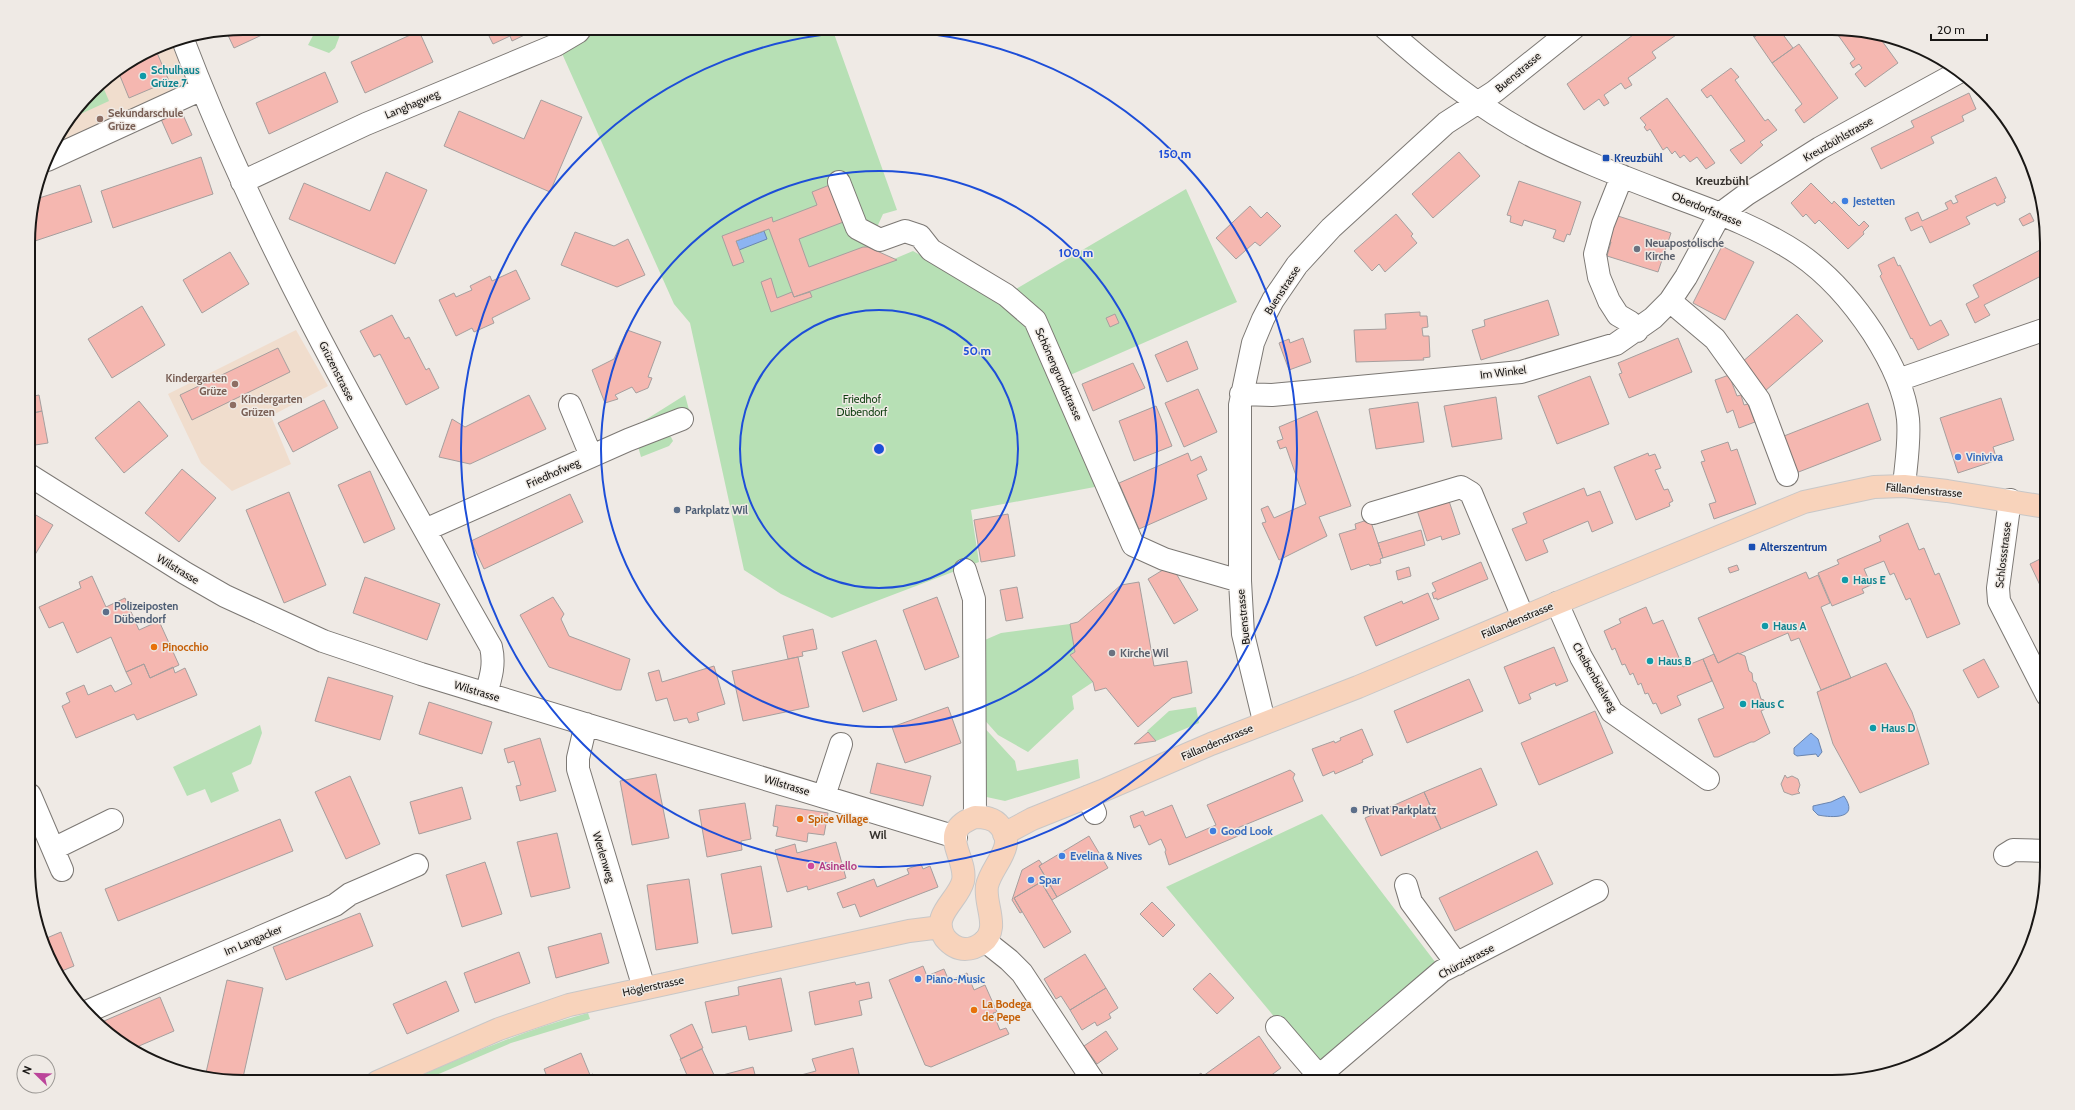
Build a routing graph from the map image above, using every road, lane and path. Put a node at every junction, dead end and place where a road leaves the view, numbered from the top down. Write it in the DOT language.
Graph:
graph roads {
  1 [pos="573,35"];
  2 [pos="1393,35"];
  3 [pos="1565,35"];
  4 [pos="184,43"];
  5 [pos="1954,75"];
  6 [pos="202,89"];
  7 [pos="1478,102"];
  8 [pos="53,157"];
  9 [pos="1622,176"];
  10 [pos="242,182"];
  11 [pos="839,182"];
  12 [pos="1720,214"];
  13 [pos="1670,301"];
  14 [pos="1637,331"];
  15 [pos="2040,331"];
  16 [pos="1898,380"];
  17 [pos="1241,394"];
  18 [pos="570,405"];
  19 [pos="682,419"];
  20 [pos="591,456"];
  21 [pos="1787,475"];
  22 [pos="35,479"];
  23 [pos="1904,486"];
  24 [pos="2010,500"];
  25 [pos="2040,506"];
  26 [pos="1373,513"];
  27 [pos="425,530"];
  28 [pos="965,570"];
  29 [pos="1240,581"];
  30 [pos="1557,603"];
  31 [pos="1523,617"];
  32 [pos="2040,683"];
  33 [pos="486,694"];
  34 [pos="1264,721"];
  35 [pos="586,724"];
  36 [pos="841,744"];
  37 [pos="1708,779"];
  38 [pos="824,796"];
  39 [pos="35,807"];
  40 [pos="975,817"];
  41 [pos="112,820"];
  42 [pos="1004,834"];
  43 [pos="956,836"];
  44 [pos="52,848"];
  45 [pos="2040,851"];
  46 [pos="2005,855"];
  47 [pos="417,865"];
  48 [pos="62,870"];
  49 [pos="1406,885"];
  50 [pos="1597,892"];
  51 [pos="941,927"];
  52 [pos="985,941"];
  53 [pos="1456,964"];
  54 [pos="644,988"];
  55 [pos="92,1009"];
  56 [pos="1277,1027"];
  57 [pos="393,1075"];
  58 [pos="1089,1075"];
  59 [pos="1313,1075"];
  60 [pos="1321,1075"];
  1 -- 10 [label="street, Langhagweg"];
  2 -- 7 [label="street, Oberdorfstrasse"];
  3 -- 7 [label="street, Buenstrasse"];
  4 -- 6 [label="street, Grüzenstrasse"];
  5 -- 12 [label="street, Kreuzbühlstrasse"];
  6 -- 8 [label="street"];
  6 -- 10 [label="street, Grüzenstrasse"];
  7 -- 9 [label="street, Oberdorfstrasse"];
  7 -- 17 [label="street, Buenstrasse"];
  9 -- 12 [label="street, Oberdorfstrasse"];
  9 -- 14 [label="street"];
  10 -- 27 [label="street, Grüzenstrasse"];
  11 -- 29 [label="street, Schönengrundstrasse"];
  12 -- 13 [label="street, Im Winkel"];
  12 -- 16 [label="street, Oberdorfstrasse"];
  13 -- 14 [label="street, Im Winkel"];
  13 -- 21 [label="street"];
  14 -- 17 [label="street, Im Winkel"];
  15 -- 16 [label="street"];
  16 -- 23 [label="street, Oberdorfstrasse"];
  17 -- 29 [label="street, Buenstrasse"];
  18 -- 20 [label="street"];
  19 -- 20 [label="street, Friedhofweg"];
  20 -- 27 [label="street, Friedhofweg"];
  22 -- 33 [label="street, Wilstrasse"];
  23 -- 24 [label="main road, Fällandenstrasse"];
  23 -- 30 [label="main road, Fällandenstrasse"];
  24 -- 25 [label="main road, Fällandenstrasse"];
  24 -- 32 [label="street, Schlossstrasse"];
  26 -- 31 [label="street"];
  27 -- 33 [label="street, Grüzenstrasse"];
  28 -- 40 [label="street"];
  29 -- 34 [label="street, Buenstrasse"];
  30 -- 31 [label="main road, Fällandenstrasse"];
  30 -- 37 [label="street, Cheibenbüelweg"];
  31 -- 34 [label="main road, Fällandenstrasse"];
  33 -- 35 [label="street, Wilstrasse"];
  34 -- 42 [label="main road, Fällandenstrasse"];
  35 -- 38 [label="street, Wilstrasse"];
  35 -- 54 [label="street, Werlenweg"];
  36 -- 38 [label="street"];
  38 -- 43 [label="street, Wilstrasse"];
  39 -- 44 [label="street"];
  40 -- 42 [label="main road"];
  40 -- 43 [label="main road"];
  41 -- 44 [label="street"];
  42 -- 52 [label="main road"];
  43 -- 51 [label="main road"];
  44 -- 48 [label="street"];
  45 -- 46 [label="street"];
  47 -- 55 [label="street, Im Langacker"];
  49 -- 53 [label="street"];
  50 -- 53 [label="street, Chürzistrasse"];
  51 -- 52 [label="main road"];
  51 -- 54 [label="main road, Höglerstrasse"];
  52 -- 58 [label="street"];
  53 -- 60 [label="street, Chürzistrasse"];
  54 -- 57 [label="main road, Höglerstrasse"];
  56 -- 59 [label="street"];
}
